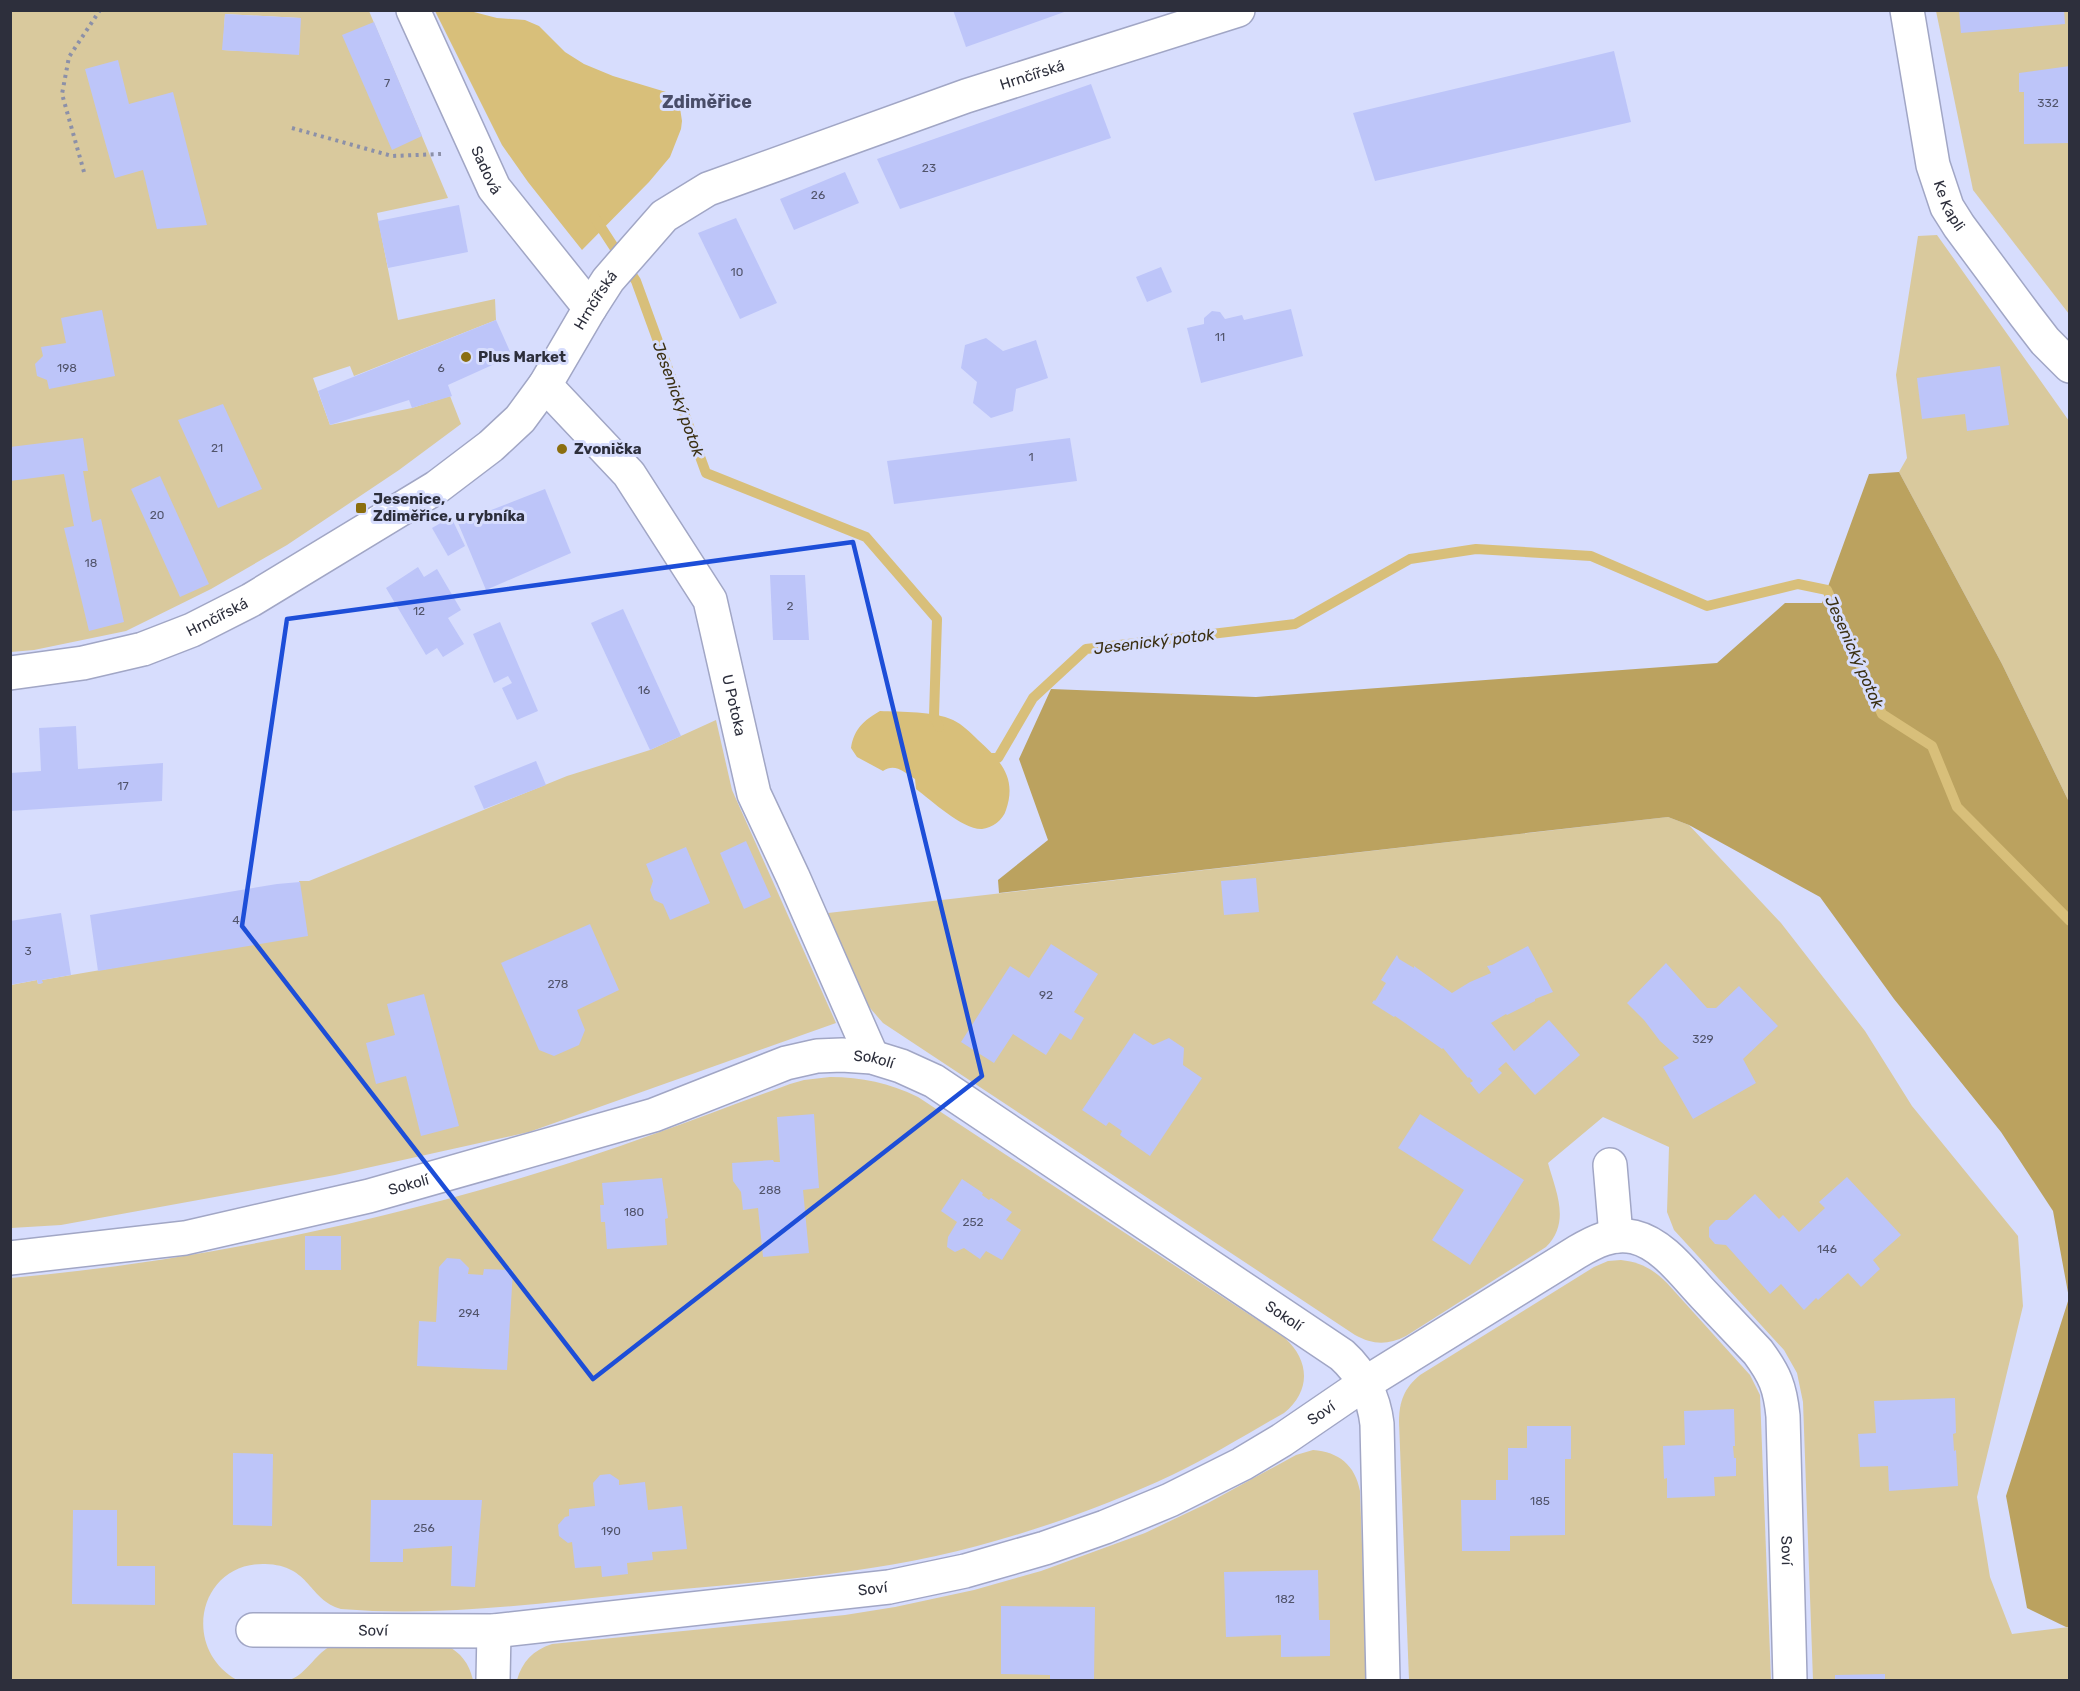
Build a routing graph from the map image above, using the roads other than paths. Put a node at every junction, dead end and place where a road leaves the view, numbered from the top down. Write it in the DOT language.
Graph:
graph roads {
  1 [pos="413,10"];
  2 [pos="1238,10"];
  3 [pos="1907,10"];
  4 [pos="590,308"];
  5 [pos="2070,366"];
  6 [pos="545,385"];
  7 [pos="10,673"];
  8 [pos="872,1057"];
  9 [pos="1610,1165"];
  10 [pos="1616,1236"];
  11 [pos="10,1258"];
  12 [pos="1364,1384"];
  13 [pos="253,1630"];
  14 [pos="494,1631"];
  15 [pos="493,1680"];
  16 [pos="1383,1680"];
  17 [pos="1790,1680"];
  1 -- 4 [label="street, Sadová"];
  2 -- 4 [label="street, Hrnčířská"];
  3 -- 5 [label="street, Ke Kapli"];
  4 -- 6 [label="street, Hrnčířská"];
  6 -- 7 [label="street, Hrnčířská"];
  6 -- 8 [label="street, U Potoka"];
  8 -- 11 [label="street, Sokolí"];
  8 -- 12 [label="street, Sokolí"];
  9 -- 10 [label="street"];
  10 -- 12 [label="street, Soví"];
  10 -- 17 [label="street, Soví"];
  12 -- 14 [label="street, Soví"];
  12 -- 16 [label="street, Sokolí"];
  13 -- 14 [label="street, Soví"];
  14 -- 15 [label="street"];
}
